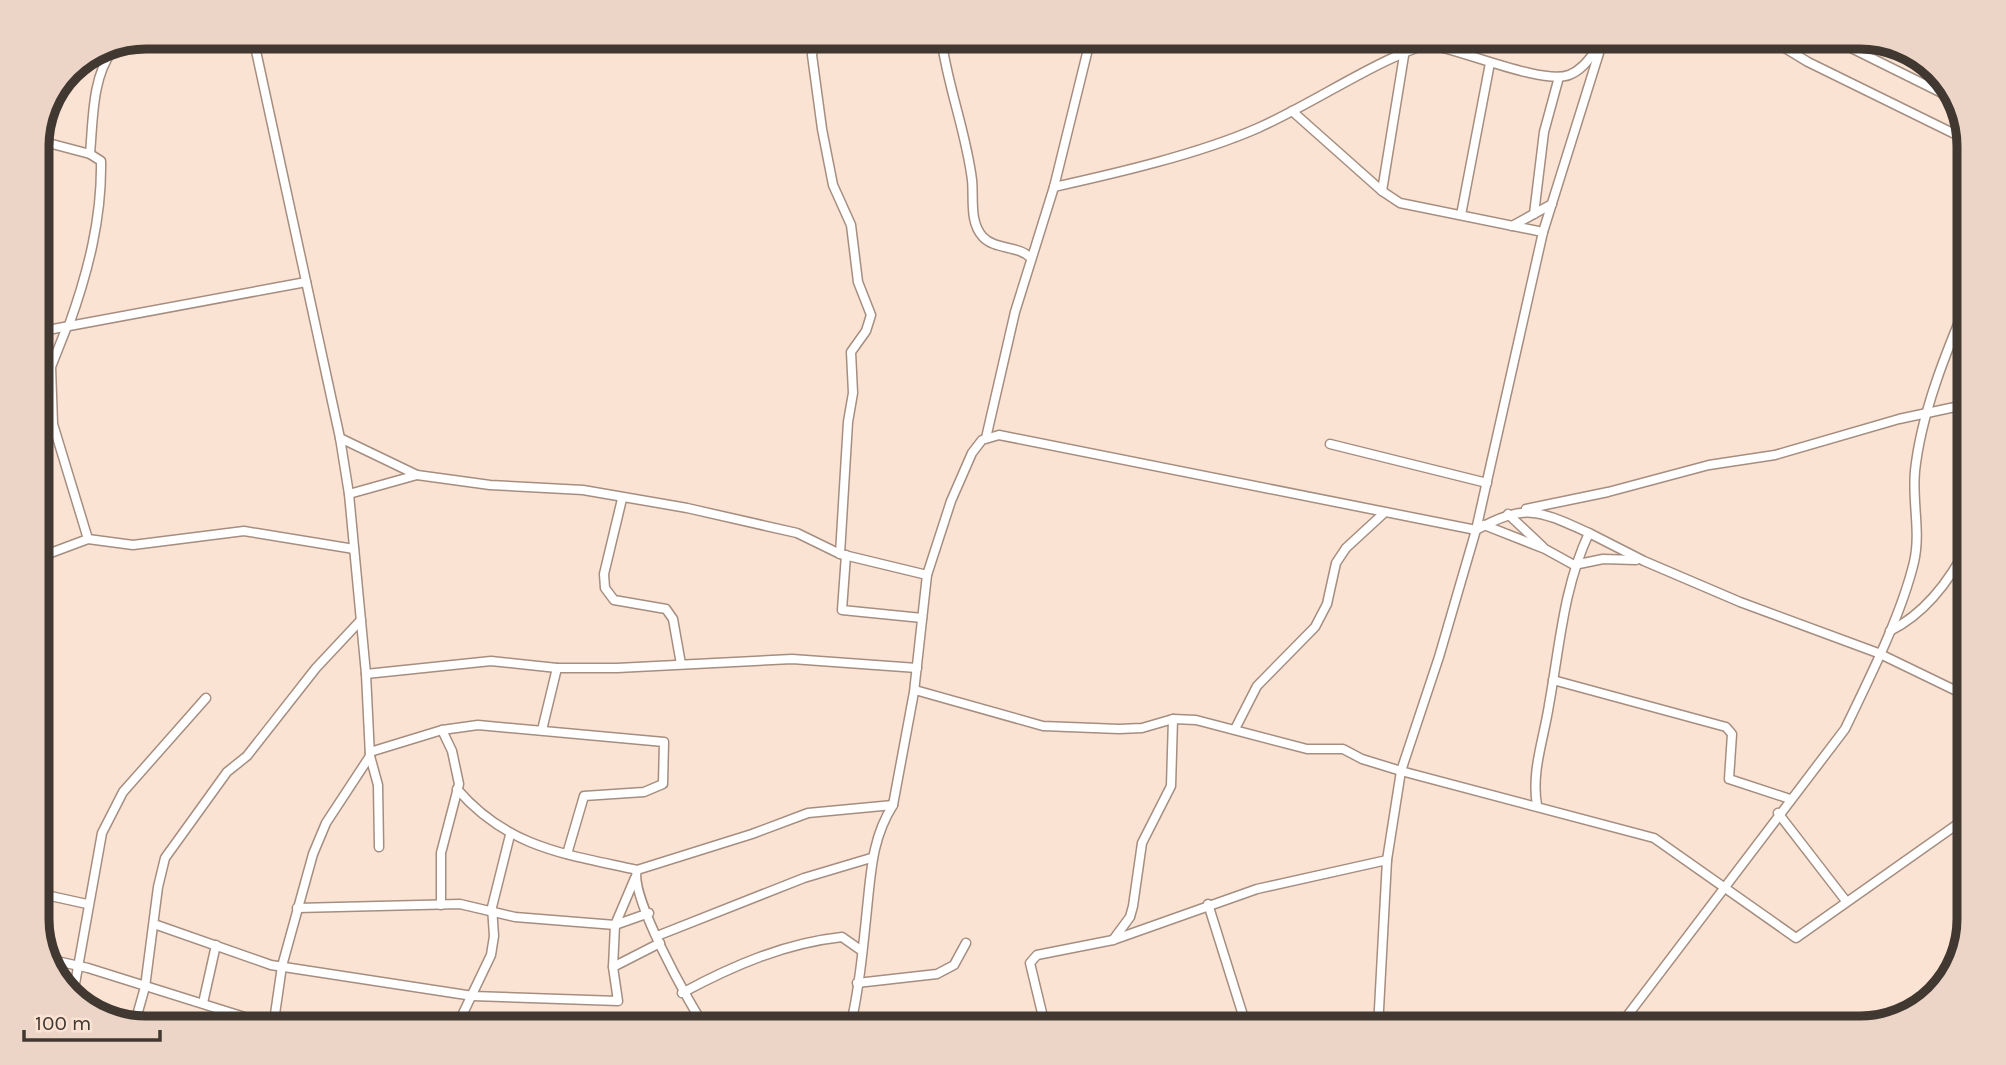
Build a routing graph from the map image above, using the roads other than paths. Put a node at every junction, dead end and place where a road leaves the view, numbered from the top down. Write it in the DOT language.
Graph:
graph roads {
  1 [pos="256,49"];
  2 [pos="813,49"];
  3 [pos="943,49"];
  4 [pos="1088,49"];
  5 [pos="1405,49"];
  6 [pos="1412,49"];
  7 [pos="1443,49"];
  8 [pos="1596,49"];
  9 [pos="1600,49"];
  10 [pos="1787,49"];
  11 [pos="1853,49"];
  12 [pos="1451,51"];
  13 [pos="1404,52"];
  14 [pos="109,57"];
  15 [pos="1490,64"];
  16 [pos="1559,77"];
  17 [pos="1941,93"];
  18 [pos="1292,111"];
  19 [pos="1956,135"];
  20 [pos="49,143"];
  21 [pos="90,154"];
  22 [pos="1054,187"];
  23 [pos="1382,191"];
  24 [pos="1552,204"];
  25 [pos="1534,214"];
  26 [pos="1461,215"];
  27 [pos="1512,226"];
  28 [pos="1543,232"];
  29 [pos="1031,258"];
  30 [pos="306,282"];
  31 [pos="68,327"];
  32 [pos="49,330"];
  33 [pos="1957,332"];
  34 [pos="1957,406"];
  35 [pos="1929,412"];
  36 [pos="340,438"];
  37 [pos="985,438"];
  38 [pos="1330,444"];
  39 [pos="417,475"];
  40 [pos="1487,483"];
  41 [pos="349,494"];
  42 [pos="622,499"];
  43 [pos="1520,511"];
  44 [pos="1384,513"];
  45 [pos="1508,514"];
  46 [pos="1484,525"];
  47 [pos="1476,530"];
  48 [pos="1589,533"];
  49 [pos="88,539"];
  50 [pos="354,549"];
  51 [pos="1545,549"];
  52 [pos="49,554"];
  53 [pos="843,555"];
  54 [pos="1644,561"];
  55 [pos="1574,565"];
  56 [pos="1957,566"];
  57 [pos="927,575"];
  58 [pos="922,618"];
  59 [pos="361,620"];
  60 [pos="1890,631"];
  61 [pos="1878,653"];
  62 [pos="681,664"];
  63 [pos="556,668"];
  64 [pos="917,668"];
  65 [pos="366,674"];
  66 [pos="1553,680"];
  67 [pos="915,690"];
  68 [pos="1957,691"];
  69 [pos="206,698"];
  70 [pos="1173,719"];
  71 [pos="1235,729"];
  72 [pos="442,730"];
  73 [pos="542,730"];
  74 [pos="370,754"];
  75 [pos="1401,771"];
  76 [pos="1533,786"];
  77 [pos="457,789"];
  78 [pos="1790,799"];
  79 [pos="1522,802"];
  80 [pos="893,805"];
  81 [pos="1537,805"];
  82 [pos="1778,813"];
  83 [pos="1957,824"];
  84 [pos="510,835"];
  85 [pos="379,847"];
  86 [pos="567,854"];
  87 [pos="872,858"];
  88 [pos="1387,860"];
  89 [pos="636,874"];
  90 [pos="1722,888"];
  91 [pos="49,896"];
  92 [pos="1846,901"];
  93 [pos="87,904"];
  94 [pos="1208,904"];
  95 [pos="440,905"];
  96 [pos="297,908"];
  97 [pos="492,913"];
  98 [pos="649,913"];
  99 [pos="1129,917"];
  100 [pos="154,924"];
  101 [pos="615,925"];
  102 [pos="1141,929"];
  103 [pos="659,940"];
  104 [pos="1113,940"];
  105 [pos="966,943"];
  106 [pos="216,945"];
  107 [pos="862,951"];
  108 [pos="59,961"];
  109 [pos="76,964"];
  110 [pos="282,966"];
  111 [pos="613,967"];
  112 [pos="857,983"];
  113 [pos="74,984"];
  114 [pos="145,987"];
  115 [pos="682,993"];
  116 [pos="473,996"];
  117 [pos="203,1003"];
  118 [pos="137,1015"];
  119 [pos="243,1016"];
  120 [pos="275,1016"];
  121 [pos="462,1016"];
  122 [pos="698,1016"];
  123 [pos="852,1016"];
  124 [pos="1043,1016"];
  125 [pos="1243,1016"];
  126 [pos="1379,1016"];
  127 [pos="1627,1016"];
  1 -- 30 [label="street"];
  2 -- 53 [label="street"];
  3 -- 29 [label="street"];
  4 -- 22 [label="street"];
  5 -- 13 [label="street"];
  6 -- 13 [label="street"];
  7 -- 12 [label="street"];
  8 -- 16 [label="street"];
  9 -- 24 [label="street"];
  10 -- 19 [label="street"];
  11 -- 17 [label="street"];
  12 -- 15 [label="street"];
  13 -- 18 [label="street"];
  13 -- 23 [label="street"];
  14 -- 21 [label="street"];
  15 -- 16 [label="street"];
  15 -- 26 [label="street"];
  16 -- 25 [label="street"];
  18 -- 22 [label="street"];
  18 -- 23 [label="street"];
  20 -- 21 [label="street"];
  21 -- 31 [label="street"];
  22 -- 29 [label="street"];
  23 -- 26 [label="street"];
  24 -- 25 [label="street"];
  24 -- 28 [label="street"];
  25 -- 27 [label="street"];
  26 -- 27 [label="street"];
  27 -- 28 [label="street"];
  28 -- 40 [label="street"];
  29 -- 37 [label="street"];
  30 -- 31 [label="street"];
  30 -- 36 [label="street"];
  31 -- 32 [label="street"];
  31 -- 49 [label="street"];
  33 -- 35 [label="street"];
  34 -- 35 [label="street"];
  35 -- 43 [label="street"];
  35 -- 60 [label="street"];
  36 -- 39 [label="street"];
  36 -- 41 [label="street"];
  37 -- 44 [label="street"];
  37 -- 57 [label="street"];
  38 -- 40 [label="street"];
  39 -- 41 [label="street"];
  39 -- 42 [label="street"];
  40 -- 47 [label="street"];
  41 -- 50 [label="street"];
  42 -- 53 [label="street"];
  42 -- 62 [label="street"];
  43 -- 45 [label="street"];
  43 -- 48 [label="street"];
  44 -- 47 [label="street"];
  44 -- 71 [label="street"];
  45 -- 46 [label="street"];
  45 -- 51 [label="street"];
  46 -- 47 [label="street"];
  46 -- 51 [label="street"];
  47 -- 75 [label="street"];
  48 -- 54 [label="street"];
  48 -- 55 [label="street"];
  49 -- 50 [label="street"];
  49 -- 52 [label="street"];
  50 -- 59 [label="street"];
  51 -- 55 [label="street"];
  53 -- 57 [label="street"];
  53 -- 58 [label="street"];
  54 -- 55 [label="street"];
  54 -- 61 [label="street"];
  55 -- 66 [label="street"];
  56 -- 60 [label="street"];
  57 -- 58 [label="street"];
  58 -- 64 [label="street"];
  59 -- 65 [label="street"];
  59 -- 100 [label="street"];
  60 -- 61 [label="street"];
  61 -- 68 [label="street"];
  61 -- 78 [label="street"];
  62 -- 63 [label="street"];
  62 -- 64 [label="street"];
  63 -- 65 [label="street"];
  63 -- 73 [label="street"];
  64 -- 67 [label="street"];
  65 -- 74 [label="street"];
  66 -- 76 [label="street"];
  66 -- 78 [label="street"];
  67 -- 70 [label="street"];
  67 -- 80 [label="street"];
  69 -- 93 [label="street"];
  70 -- 71 [label="street"];
  70 -- 99 [label="street"];
  71 -- 75 [label="street"];
  72 -- 73 [label="street"];
  72 -- 74 [label="street"];
  72 -- 77 [label="street"];
  73 -- 86 [label="street"];
  74 -- 85 [label="street"];
  74 -- 96 [label="street"];
  75 -- 79 [label="street"];
  75 -- 88 [label="street"];
  76 -- 79 [label="street"];
  76 -- 81 [label="street"];
  77 -- 84 [label="street"];
  77 -- 95 [label="street"];
  78 -- 82 [label="street"];
  79 -- 81 [label="street"];
  80 -- 87 [label="street"];
  80 -- 89 [label="street"];
  81 -- 90 [label="street"];
  82 -- 90 [label="street"];
  82 -- 92 [label="street"];
  83 -- 92 [label="street"];
  84 -- 86 [label="street"];
  84 -- 97 [label="street"];
  86 -- 89 [label="street"];
  87 -- 103 [label="street"];
  87 -- 107 [label="street"];
  88 -- 94 [label="street"];
  88 -- 126 [label="street"];
  89 -- 98 [label="street"];
  89 -- 101 [label="street"];
  90 -- 92 [label="street"];
  90 -- 127 [label="street"];
  91 -- 93 [label="street"];
  93 -- 109 [label="street"];
  94 -- 102 [label="street"];
  94 -- 125 [label="street"];
  95 -- 96 [label="street"];
  95 -- 97 [label="street"];
  96 -- 110 [label="street"];
  97 -- 101 [label="street"];
  97 -- 116 [label="street"];
  98 -- 101 [label="street"];
  98 -- 103 [label="street"];
  99 -- 102 [label="street"];
  99 -- 104 [label="street"];
  100 -- 106 [label="street"];
  100 -- 114 [label="street"];
  101 -- 111 [label="street"];
  102 -- 104 [label="street"];
  103 -- 111 [label="street"];
  103 -- 115 [label="street"];
  104 -- 124 [label="street"];
  105 -- 112 [label="street"];
  106 -- 110 [label="street"];
  106 -- 117 [label="street"];
  107 -- 112 [label="street"];
  107 -- 115 [label="street"];
  108 -- 109 [label="street"];
  109 -- 113 [label="street"];
  109 -- 114 [label="street"];
  110 -- 116 [label="street"];
  110 -- 120 [label="street"];
  111 -- 116 [label="street"];
  112 -- 123 [label="street"];
  114 -- 117 [label="street"];
  114 -- 118 [label="street"];
  115 -- 122 [label="street"];
  116 -- 121 [label="street"];
  117 -- 119 [label="street"];
}
